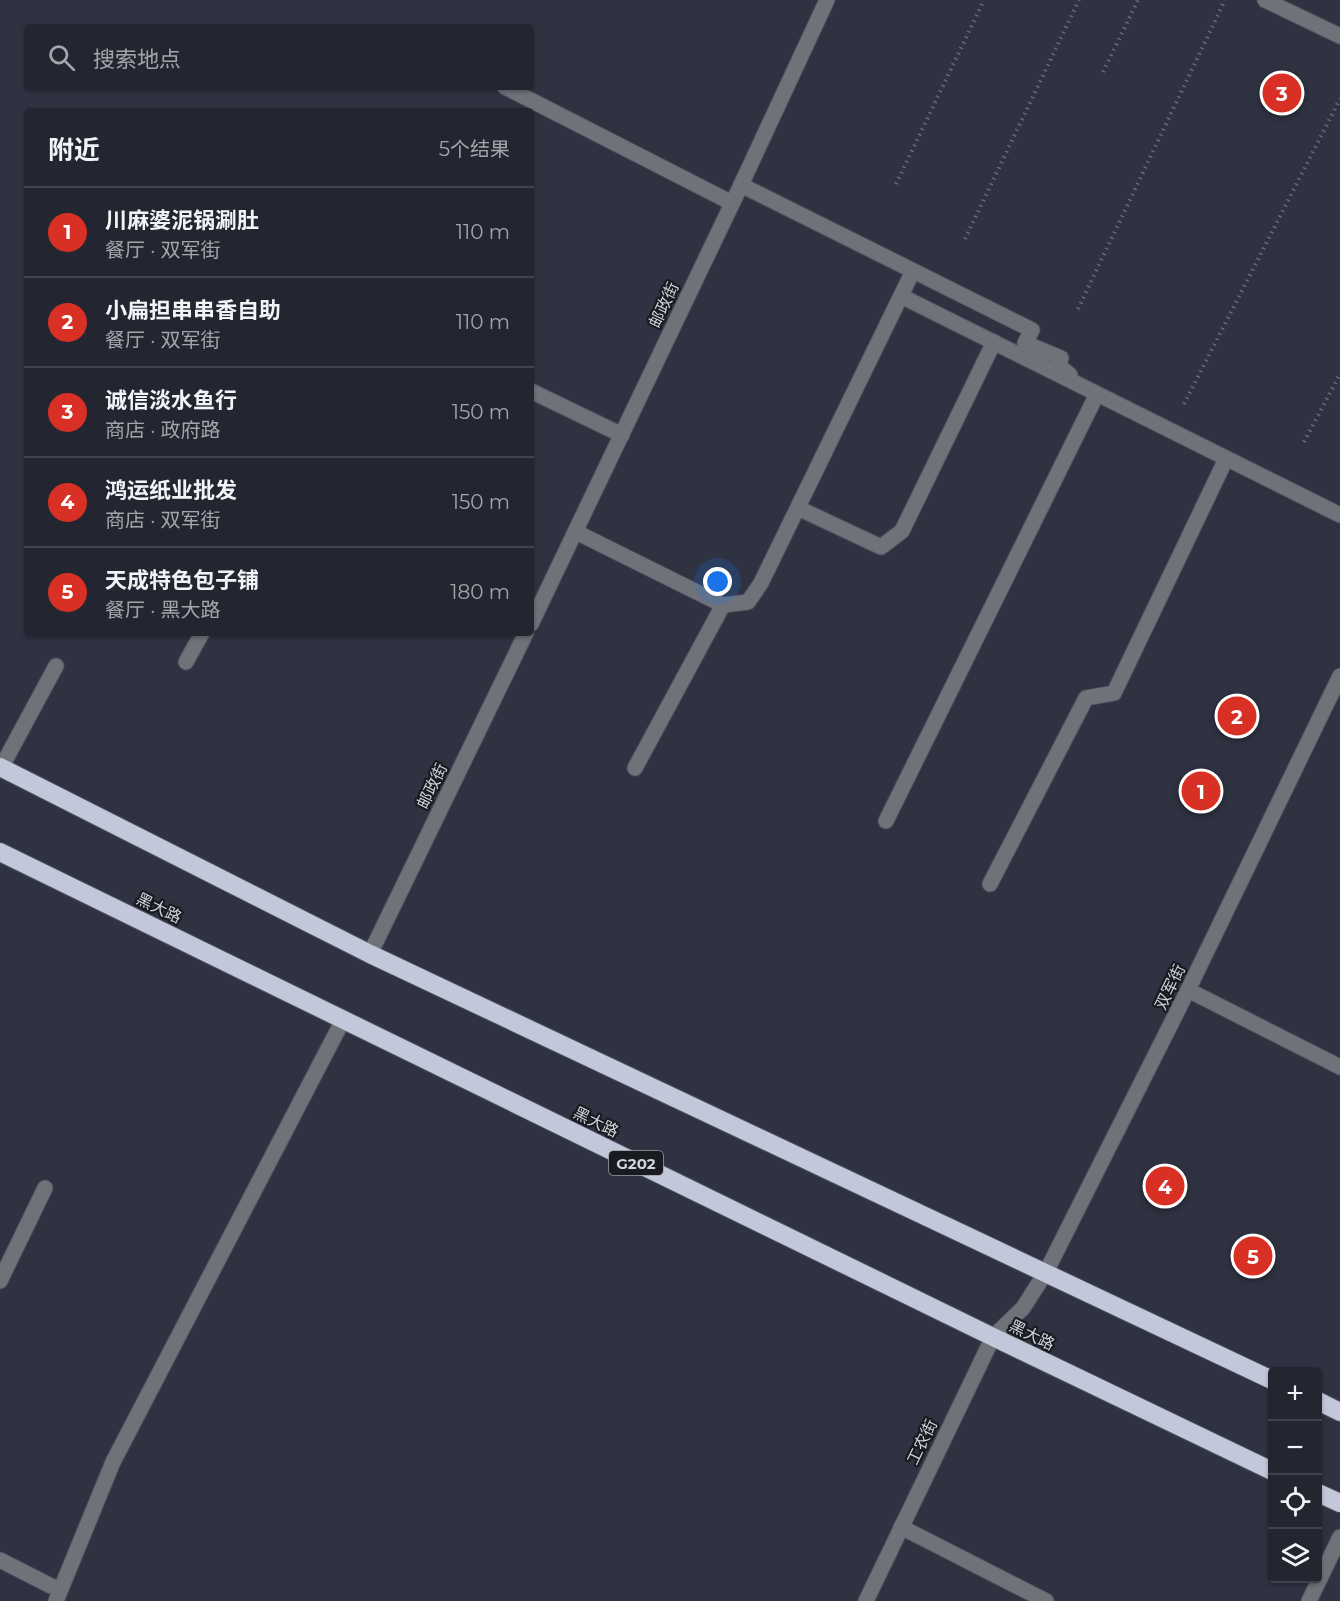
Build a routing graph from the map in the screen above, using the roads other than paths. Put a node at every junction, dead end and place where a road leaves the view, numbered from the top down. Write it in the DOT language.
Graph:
graph roads {
  1 [pos="827,0"];
  2 [pos="1265,0"];
  3 [pos="1340,36"];
  4 [pos="511,90"];
  5 [pos="741,185"];
  6 [pos="732,203"];
  7 [pos="913,271"];
  8 [pos="901,296"];
  9 [pos="994,342"];
  10 [pos="1083,386"];
  11 [pos="534,392"];
  12 [pos="1097,394"];
  13 [pos="622,435"];
  14 [pos="1226,459"];
  15 [pos="798,508"];
  16 [pos="1340,515"];
  17 [pos="576,532"];
  18 [pos="723,605"];
  19 [pos="534,618"];
  20 [pos="200,636"];
  21 [pos="525,636"];
  22 [pos="186,663"];
  23 [pos="56,666"];
  24 [pos="1340,676"];
  25 [pos="1,768"];
  26 [pos="635,768"];
  27 [pos="886,821"];
  28 [pos="0,852"];
  29 [pos="990,884"];
  30 [pos="370,954"];
  31 [pos="1188,990"];
  32 [pos="343,1020"];
  33 [pos="1340,1067"];
  34 [pos="45,1188"];
  35 [pos="1046,1272"];
  36 [pos="0,1281"];
  37 [pos="1023,1308"];
  38 [pos="993,1337"];
  39 [pos="1268,1378"];
  40 [pos="1322,1403"];
  41 [pos="1340,1412"];
  42 [pos="1268,1469"];
  43 [pos="1322,1495"];
  44 [pos="1340,1503"];
  45 [pos="901,1527"];
  46 [pos="1340,1537"];
  47 [pos="0,1560"];
  48 [pos="58,1595"];
  49 [pos="866,1601"];
  50 [pos="1046,1601"];
  51 [pos="1309,1601"];
  1 -- 5 [label="street, 邮政街"];
  2 -- 3 [label="street"];
  4 -- 6 [label="street"];
  5 -- 6 [label="street, 邮政街"];
  5 -- 7 [label="street"];
  6 -- 13 [label="street, 邮政街"];
  7 -- 8 [label="street"];
  7 -- 10 [label="street"];
  8 -- 9 [label="street"];
  8 -- 15 [label="street"];
  9 -- 10 [label="street"];
  9 -- 15 [label="street"];
  10 -- 12 [label="street"];
  11 -- 13 [label="street"];
  12 -- 14 [label="street"];
  12 -- 27 [label="street"];
  13 -- 17 [label="street, 邮政街"];
  14 -- 16 [label="street"];
  14 -- 29 [label="street"];
  15 -- 18 [label="street"];
  17 -- 18 [label="street"];
  17 -- 19 [label="street, 邮政街"];
  18 -- 26 [label="street"];
  20 -- 22 [label="street"];
  21 -- 30 [label="street, 邮政街"];
  23 -- 25 [label="street"];
  24 -- 31 [label="street, 双军街"];
  25 -- 30 [label="highway"];
  28 -- 32 [label="highway, 黑大路 / G202"];
  30 -- 35 [label="highway"];
  31 -- 33 [label="street"];
  31 -- 35 [label="street, 双军街"];
  32 -- 38 [label="highway, 黑大路 / G202"];
  32 -- 48 [label="street"];
  34 -- 36 [label="street"];
  35 -- 37 [label="street, 双军街"];
  35 -- 39 [label="highway"];
  37 -- 38 [label="street, 工农街"];
  38 -- 42 [label="highway, 黑大路 / G202"];
  38 -- 45 [label="street, 工农街"];
  40 -- 41 [label="highway"];
  43 -- 44 [label="highway"];
  45 -- 49 [label="street, 工农街"];
  45 -- 50 [label="street"];
  46 -- 51 [label="street"];
  47 -- 48 [label="street"];
}
